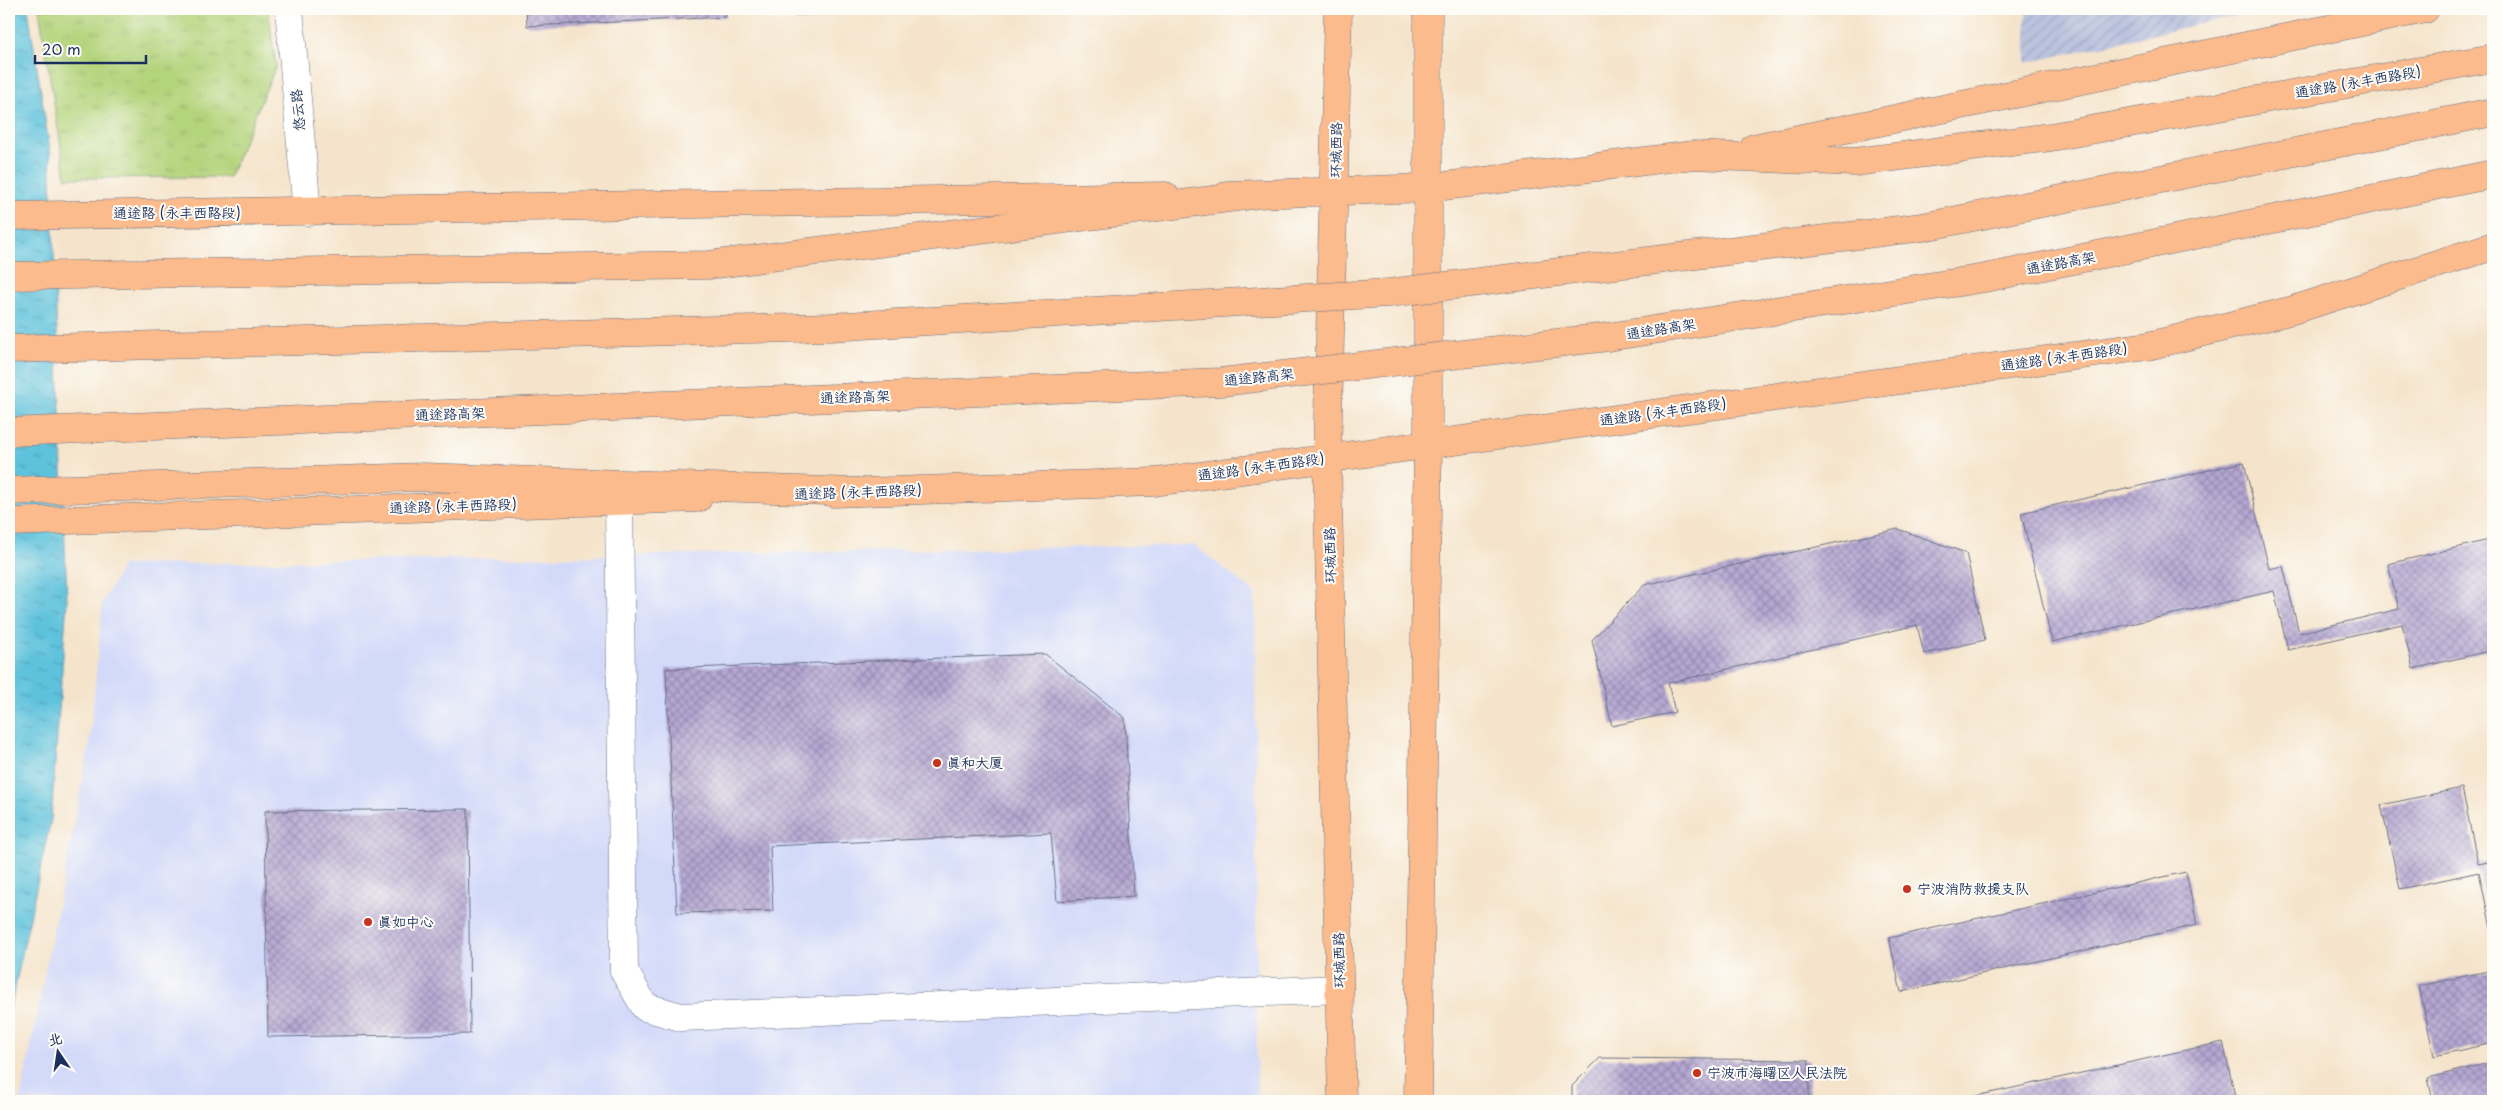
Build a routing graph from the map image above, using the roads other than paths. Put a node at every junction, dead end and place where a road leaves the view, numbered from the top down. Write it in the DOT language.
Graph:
graph roads {
  1 [pos="289,9"];
  2 [pos="1338,9"];
  3 [pos="1428,9"];
  4 [pos="2425,9"];
  5 [pos="2493,58"];
  6 [pos="2493,112"];
  7 [pos="1693,155"];
  8 [pos="2493,174"];
  9 [pos="1428,188"];
  10 [pos="1335,192"];
  11 [pos="1252,195"];
  12 [pos="307,212"];
  13 [pos="9,216"];
  14 [pos="2493,246"];
  15 [pos="2493,260"];
  16 [pos="9,276"];
  17 [pos="2293,310"];
  18 [pos="9,349"];
  19 [pos="9,432"];
  20 [pos="1428,444"];
  21 [pos="1328,458"];
  22 [pos="9,491"];
  23 [pos="856,492"];
  24 [pos="619,500"];
  25 [pos="9,522"];
  26 [pos="1340,989"];
  27 [pos="1342,1101"];
  28 [pos="1418,1101"];
  1 -- 12 [label="street, 悠云路"];
  2 -- 10 [label="main road, 环城西路"];
  3 -- 9 [label="main road"];
  4 -- 7 [label="main road"];
  5 -- 7 [label="main road, 通途路 (永丰西路段)"];
  6 -- 18 [label="main road, bridge"];
  7 -- 9 [label="main road, 通途路 (永丰西路段)"];
  8 -- 19 [label="main road, 通途路高架, bridge"];
  9 -- 10 [label="main road, 通途路 (永丰西路段)"];
  9 -- 20 [label="main road"];
  10 -- 11 [label="main road, 通途路 (永丰西路段)"];
  10 -- 21 [label="main road, 环城西路"];
  11 -- 12 [label="main road, 通途路 (永丰西路段)"];
  11 -- 16 [label="main road"];
  12 -- 13 [label="main road, 通途路 (永丰西路段)"];
  14 -- 17 [label="main road, 通途路 (永丰西路段)"];
  15 -- 17 [label="main road"];
  17 -- 20 [label="main road, 通途路 (永丰西路段)"];
  20 -- 21 [label="main road, 通途路 (永丰西路段)"];
  20 -- 28 [label="main road"];
  21 -- 23 [label="main road, 通途路 (永丰西路段)"];
  21 -- 26 [label="main road, 环城西路"];
  22 -- 23 [label="main road"];
  23 -- 24 [label="main road, 通途路 (永丰西路段)"];
  24 -- 25 [label="main road, 通途路 (永丰西路段), bridge"];
  24 -- 26 [label="street"];
  26 -- 27 [label="main road, 环城西路"];
}
